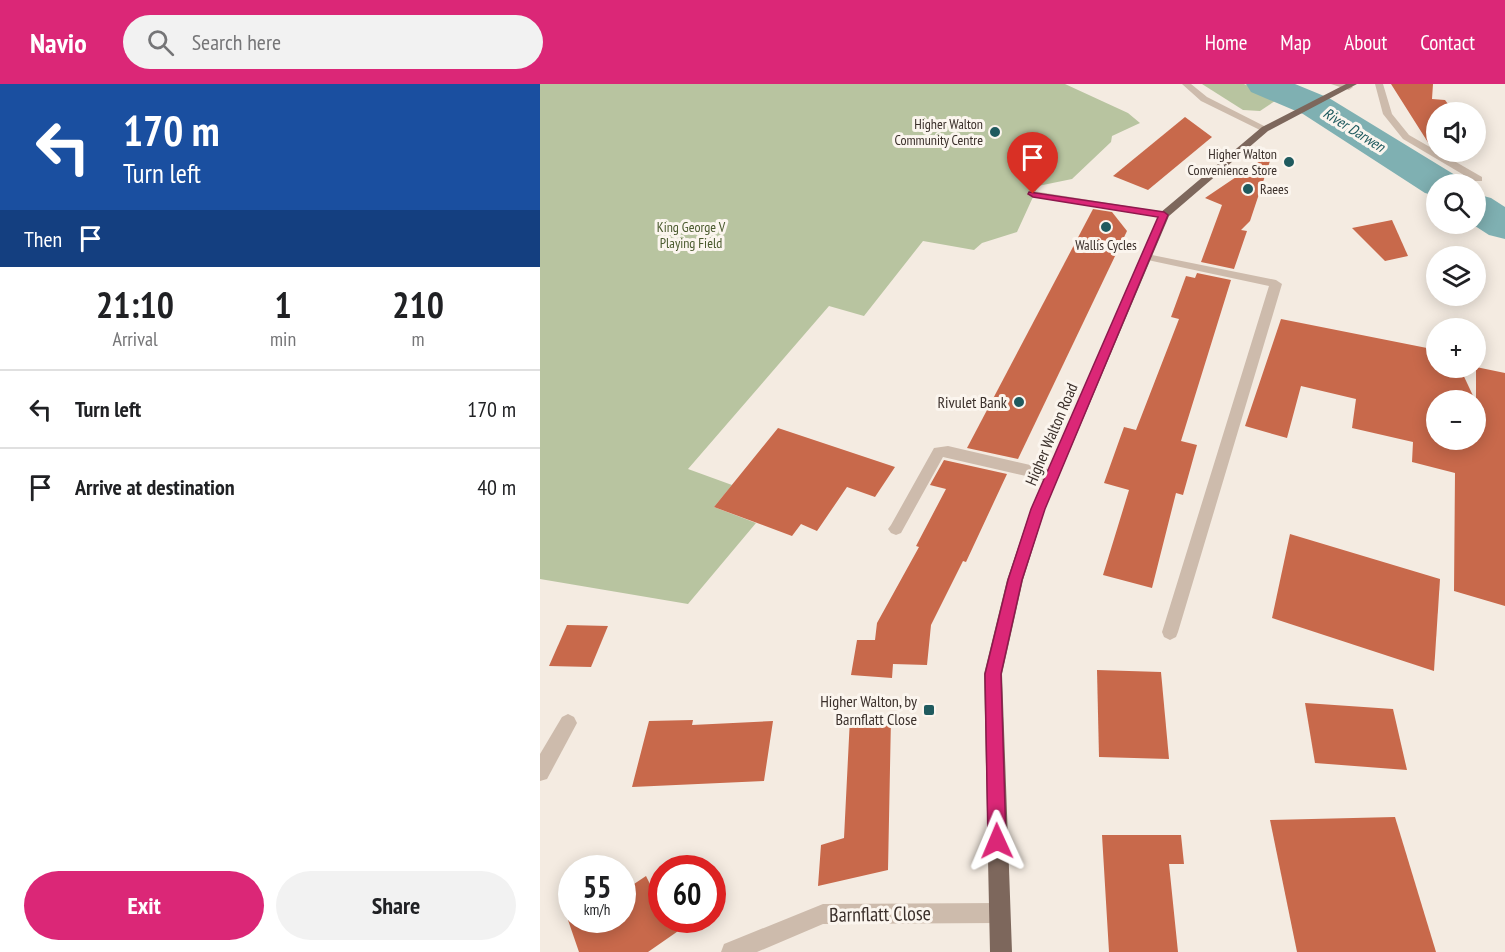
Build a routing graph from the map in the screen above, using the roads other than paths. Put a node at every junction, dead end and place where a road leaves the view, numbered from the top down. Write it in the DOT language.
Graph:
graph roads {
  1 [pos="1186,84"];
  2 [pos="1379,84"];
  3 [pos="1344,86"];
  4 [pos="1265,129"];
  5 [pos="1470,174"];
  6 [pos="1033,194"];
  7 [pos="1164,215"];
  8 [pos="1147,257"];
  9 [pos="1052,476"];
  10 [pos="896,529"];
  11 [pos="1170,632"];
  12 [pos="568,723"];
  13 [pos="540,772"];
  14 [pos="999,913"];
  15 [pos="732,952"];
  16 [pos="1001,952"];
  1 -- 4 [label="street"];
  2 -- 5 [label="street"];
  3 -- 4 [label="main road, Higher Walton Road"];
  4 -- 7 [label="main road, Higher Walton Road"];
  6 -- 7 [label="street"];
  7 -- 8 [label="main road, Higher Walton Road"];
  8 -- 9 [label="main road, Higher Walton Road"];
  8 -- 11 [label="street"];
  9 -- 10 [label="street"];
  9 -- 14 [label="main road, Higher Walton Road"];
  12 -- 13 [label="street"];
  14 -- 15 [label="street, Barnflatt Close"];
  14 -- 16 [label="main road, Higher Walton Road"];
}
